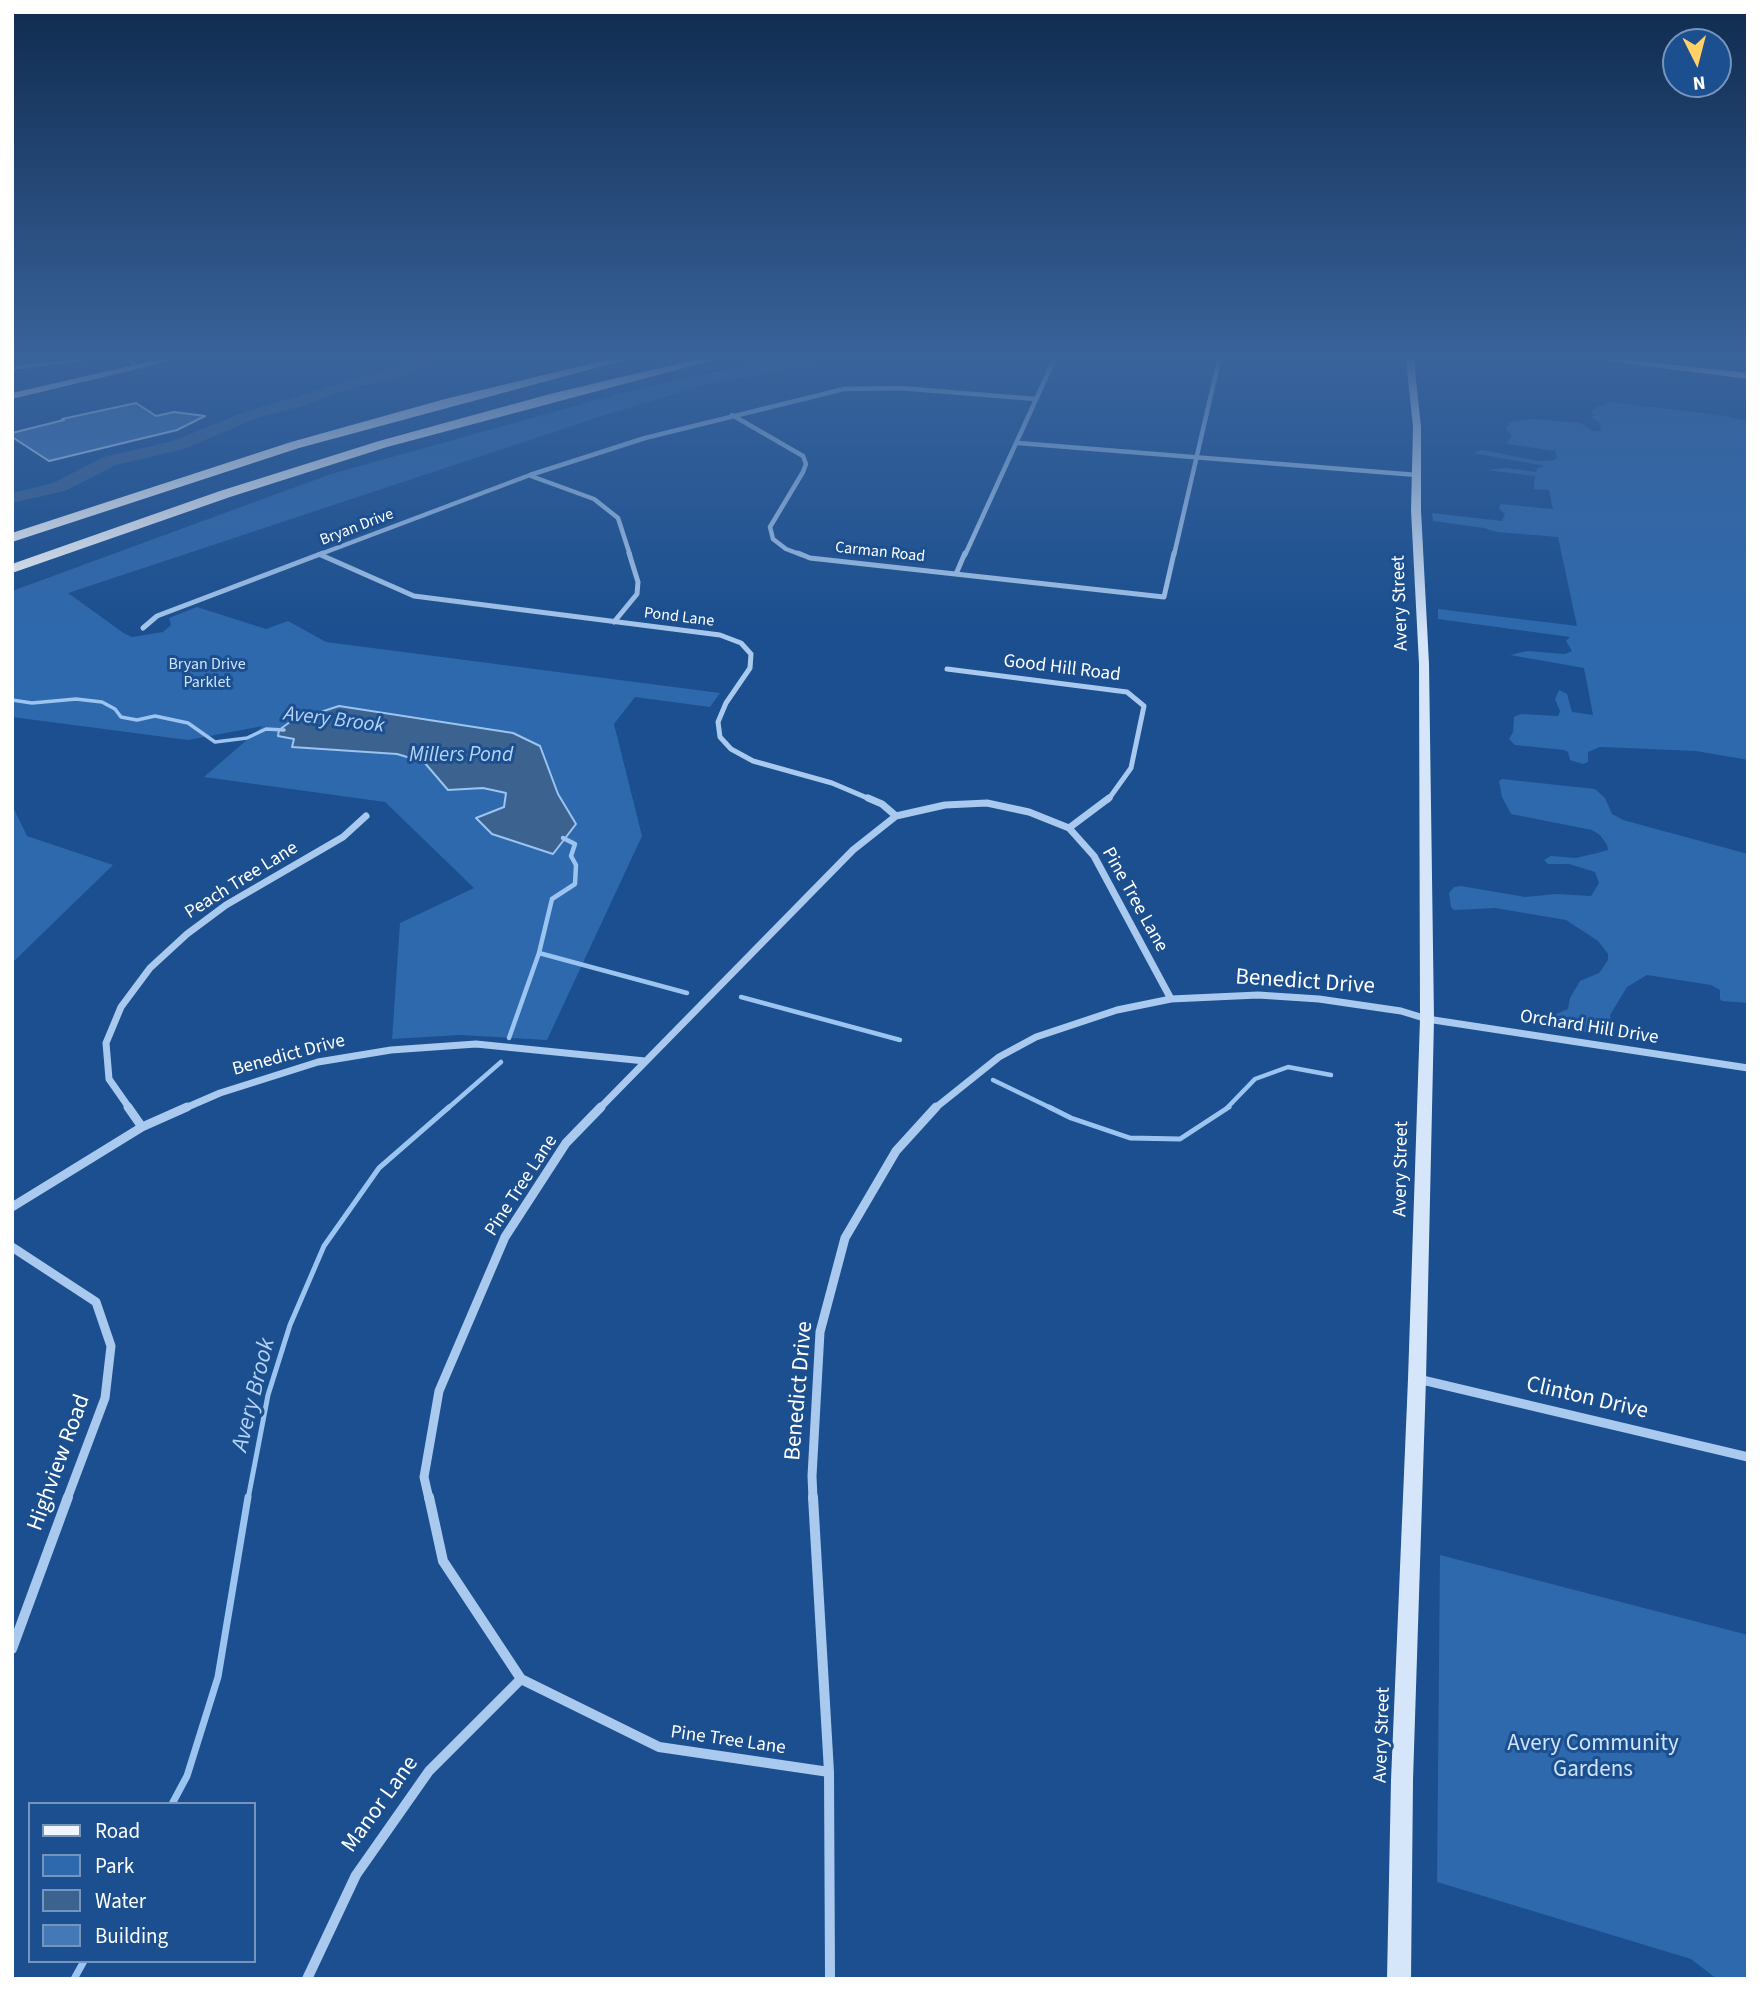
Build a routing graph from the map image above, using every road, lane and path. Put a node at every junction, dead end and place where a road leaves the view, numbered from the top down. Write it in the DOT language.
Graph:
graph roads {
  1 [pos="248,453"];
  2 [pos="271,453"];
  3 [pos="328,453"];
  4 [pos="355,453"];
  5 [pos="599,453"];
  6 [pos="798,453"];
  7 [pos="1013,453"];
  8 [pos="1137,453"];
  9 [pos="1199,453"];
  10 [pos="1417,453"];
  11 [pos="1198,458"];
  12 [pos="530,475"];
  13 [pos="1417,475"];
  14 [pos="12,530"];
  15 [pos="12,538"];
  16 [pos="321,555"];
  17 [pos="12,560"];
  18 [pos="12,569"];
  19 [pos="956,574"];
  20 [pos="614,622"];
  21 [pos="144,628"];
  22 [pos="947,669"];
  23 [pos="366,816"];
  24 [pos="896,816"];
  25 [pos="1069,828"];
  26 [pos="1171,999"];
  27 [pos="1427,1019"];
  28 [pos="645,1061"];
  29 [pos="1748,1068"];
  30 [pos="142,1127"];
  31 [pos="12,1206"];
  32 [pos="12,1247"];
  33 [pos="1417,1379"];
  34 [pos="1748,1457"];
  35 [pos="12,1649"];
  36 [pos="522,1679"];
  37 [pos="829,1772"];
  38 [pos="307,1979"];
  39 [pos="830,1979"];
  40 [pos="1399,1979"];
  1 -- 14 [label="highway"];
  2 -- 15 [label="highway"];
  3 -- 17 [label="highway"];
  4 -- 18 [label="highway"];
  5 -- 12 [label="street, Bryan Drive"];
  6 -- 19 [label="street, Carman Road"];
  7 -- 19 [label="street"];
  8 -- 11 [label="street"];
  9 -- 11 [label="street"];
  10 -- 13 [label="main road, Avery Street"];
  11 -- 13 [label="street"];
  11 -- 19 [label="street, Carman Road"];
  12 -- 16 [label="street, Bryan Drive"];
  12 -- 20 [label="street"];
  13 -- 27 [label="main road, Avery Street"];
  16 -- 20 [label="street, Pond Lane"];
  16 -- 21 [label="street, Bryan Drive"];
  20 -- 24 [label="street, Pond Lane"];
  22 -- 25 [label="street, Good Hill Road"];
  23 -- 30 [label="street, Peach Tree Lane"];
  24 -- 25 [label="street, Pine Tree Lane"];
  24 -- 28 [label="street, Pine Tree Lane"];
  25 -- 26 [label="street, Pine Tree Lane"];
  26 -- 27 [label="street, Benedict Drive"];
  26 -- 37 [label="street, Benedict Drive"];
  27 -- 29 [label="street, Orchard Hill Drive"];
  27 -- 33 [label="main road, Avery Street"];
  28 -- 30 [label="street, Benedict Drive"];
  28 -- 36 [label="street, Pine Tree Lane"];
  30 -- 31 [label="street, Benedict Drive"];
  32 -- 35 [label="street, Highview Road"];
  33 -- 34 [label="street, Clinton Drive"];
  33 -- 40 [label="main road, Avery Street"];
  36 -- 37 [label="street, Pine Tree Lane"];
  36 -- 38 [label="street, Manor Lane"];
  37 -- 39 [label="street, Benedict Drive"];
}
